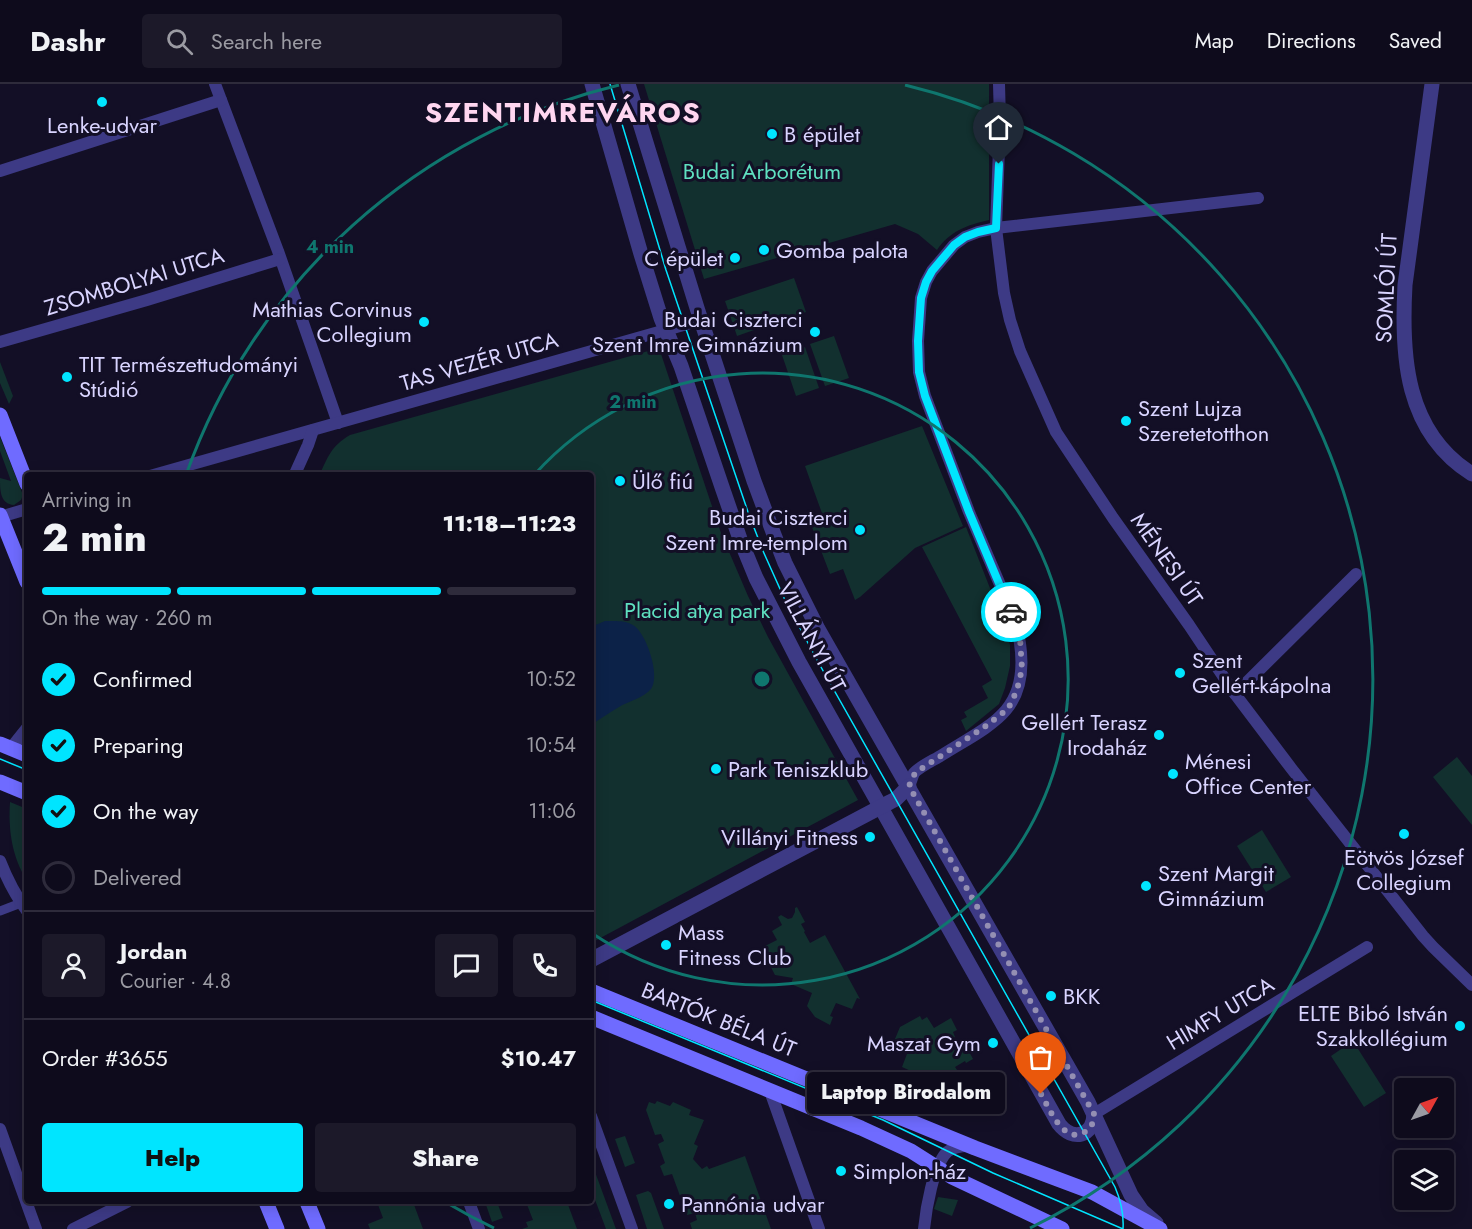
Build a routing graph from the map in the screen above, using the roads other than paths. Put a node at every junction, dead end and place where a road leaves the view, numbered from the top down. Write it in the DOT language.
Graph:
graph roads {
  1 [pos="215,84"];
  2 [pos="592,84"];
  3 [pos="628,84"];
  4 [pos="999,84"];
  5 [pos="1432,84"];
  6 [pos="221,100"];
  7 [pos="0,171"];
  8 [pos="1258,198"];
  9 [pos="996,228"];
  10 [pos="280,259"];
  11 [pos="701,320"];
  12 [pos="666,330"];
  13 [pos="0,342"];
  14 [pos="0,415"];
  15 [pos="338,423"];
  16 [pos="313,430"];
  17 [pos="164,472"];
  18 [pos="296,472"];
  19 [pos="1472,474"];
  20 [pos="24,476"];
  21 [pos="24,511"];
  22 [pos="0,517"];
  23 [pos="1356,574"];
  24 [pos="24,575"];
  25 [pos="1235,694"];
  26 [pos="24,730"];
  27 [pos="5,746"];
  28 [pos="24,754"];
  29 [pos="0,782"];
  30 [pos="909,786"];
  31 [pos="24,792"];
  32 [pos="880,807"];
  33 [pos="0,861"];
  34 [pos="24,907"];
  35 [pos="0,911"];
  36 [pos="1367,947"];
  37 [pos="594,958"];
  38 [pos="1472,985"];
  39 [pos="594,992"];
  40 [pos="594,1018"];
  41 [pos="770,1091"];
  42 [pos="1094,1114"];
  43 [pos="594,1124"];
  44 [pos="0,1130"];
  45 [pos="970,1146"];
  46 [pos="938,1168"];
  47 [pos="24,1196"];
  48 [pos="27,1204"];
  49 [pos="123,1204"];
  50 [pos="267,1204"];
  51 [pos="308,1204"];
  52 [pos="470,1204"];
  53 [pos="36,1229"];
  54 [pos="73,1229"];
  55 [pos="277,1229"];
  56 [pos="318,1229"];
  57 [pos="479,1229"];
  58 [pos="632,1229"];
  59 [pos="819,1229"];
  60 [pos="924,1229"];
  61 [pos="1062,1229"];
  62 [pos="1161,1229"];
  1 -- 6 [label="street"];
  2 -- 12 [label="street, VILLÁNYI ÚT"];
  3 -- 11 [label="street, VILLÁNYI ÚT"];
  4 -- 9 [label="street, MÉNESI ÚT"];
  5 -- 19 [label="street, SOMLÓI ÚT"];
  6 -- 7 [label="street"];
  6 -- 10 [label="street"];
  8 -- 9 [label="street"];
  9 -- 25 [label="street, MÉNESI ÚT"];
  9 -- 30 [label="street"];
  10 -- 13 [label="street, ZSOMBOLYAI UTCA"];
  10 -- 15 [label="street"];
  11 -- 12 [label="street, TAS VEZÉR UTCA"];
  11 -- 30 [label="street, VILLÁNYI ÚT"];
  12 -- 15 [label="street, TAS VEZÉR UTCA"];
  12 -- 32 [label="street, VILLÁNYI ÚT"];
  14 -- 20 [label="main road"];
  15 -- 16 [label="street, TAS VEZÉR UTCA"];
  16 -- 17 [label="street"];
  16 -- 18 [label="street"];
  21 -- 22 [label="street"];
  22 -- 24 [label="main road"];
  23 -- 25 [label="street"];
  25 -- 38 [label="street, MÉNESI ÚT"];
  26 -- 27 [label="street"];
  27 -- 28 [label="main road"];
  29 -- 31 [label="main road"];
  30 -- 32 [label="street"];
  30 -- 42 [label="street, VILLÁNYI ÚT"];
  32 -- 37 [label="street"];
  32 -- 42 [label="street, VILLÁNYI ÚT"];
  33 -- 34 [label="street"];
  34 -- 35 [label="street"];
  36 -- 42 [label="street, HIMFY UTCA"];
  39 -- 45 [label="main road, BARTÓK BÉLA ÚT"];
  40 -- 41 [label="main road, BARTÓK BÉLA ÚT"];
  41 -- 46 [label="main road, BARTÓK BÉLA ÚT"];
  41 -- 59 [label="street"];
  42 -- 62 [label="street, VILLÁNYI ÚT"];
  43 -- 58 [label="street"];
  44 -- 47 [label="street"];
  45 -- 46 [label="street"];
  45 -- 62 [label="main road, BARTÓK BÉLA ÚT"];
  46 -- 60 [label="street"];
  46 -- 61 [label="main road, BARTÓK BÉLA ÚT"];
  48 -- 53 [label="street"];
  49 -- 54 [label="street"];
  50 -- 55 [label="main road"];
  51 -- 56 [label="main road"];
  52 -- 57 [label="street"];
}
